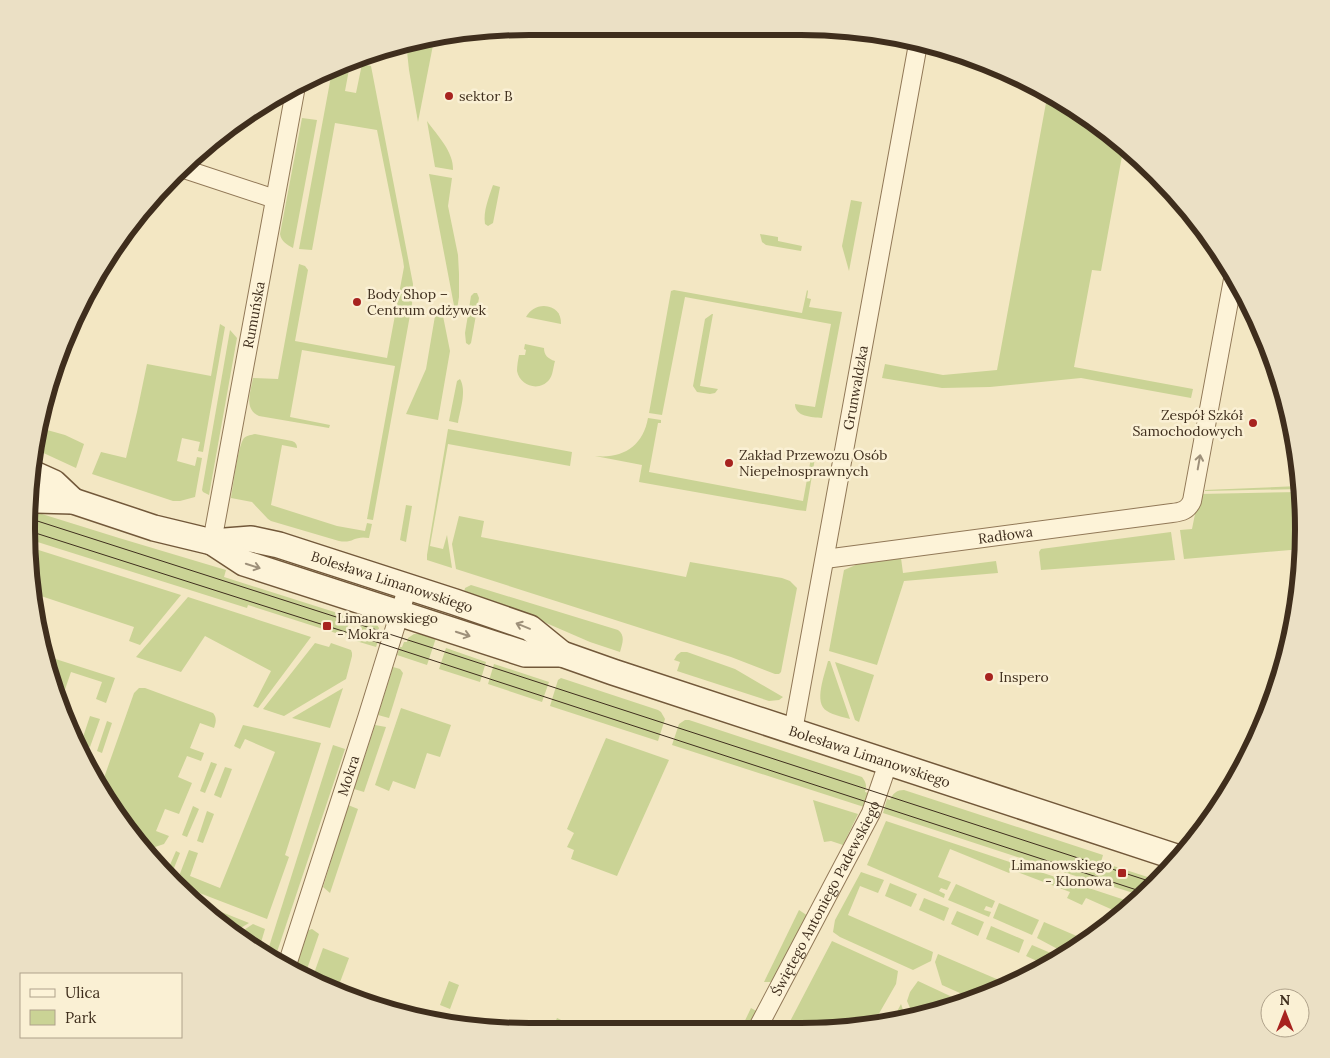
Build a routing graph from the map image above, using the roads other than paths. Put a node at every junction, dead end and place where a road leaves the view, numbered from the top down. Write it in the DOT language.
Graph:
graph roads {
  1 [pos="917,49"];
  2 [pos="294,95"];
  3 [pos="190,171"];
  4 [pos="275,199"];
  5 [pos="1232,287"];
  6 [pos="38,476"];
  7 [pos="36,500"];
  8 [pos="73,501"];
  9 [pos="212,542"];
  10 [pos="824,559"];
  11 [pos="408,586"];
  12 [pos="400,613"];
  13 [pos="562,654"];
  14 [pos="793,732"];
  15 [pos="888,763"];
  16 [pos="1171,856"];
  17 [pos="288,960"];
  18 [pos="760,1023"];
  1 -- 10 [label="street, Grunwaldzka"];
  2 -- 4 [label="street, Rumuńska"];
  3 -- 4 [label="street"];
  4 -- 9 [label="street, Rumuńska"];
  10 -- 5 [label="street, Radłowa, one-way"];
  6 -- 8 [label="street, Bolesława Limanowskiego"];
  7 -- 8 [label="street, Bolesława Limanowskiego"];
  8 -- 9 [label="street, Bolesława Limanowskiego"];
  9 -- 11 [label="street, Bolesława Limanowskiego"];
  9 -- 12 [label="street, Bolesława Limanowskiego, one-way"];
  10 -- 14 [label="street, Grunwaldzka"];
  11 -- 12 [label="street, Mokra"];
  13 -- 11 [label="street, Bolesława Limanowskiego, one-way"];
  12 -- 13 [label="street, Bolesława Limanowskiego, one-way"];
  12 -- 17 [label="street, Mokra"];
  13 -- 14 [label="street, Bolesława Limanowskiego"];
  14 -- 15 [label="street, Bolesława Limanowskiego"];
  15 -- 16 [label="street, Bolesława Limanowskiego"];
  15 -- 18 [label="street, Świętego Antoniego Padewskiego"];
}
